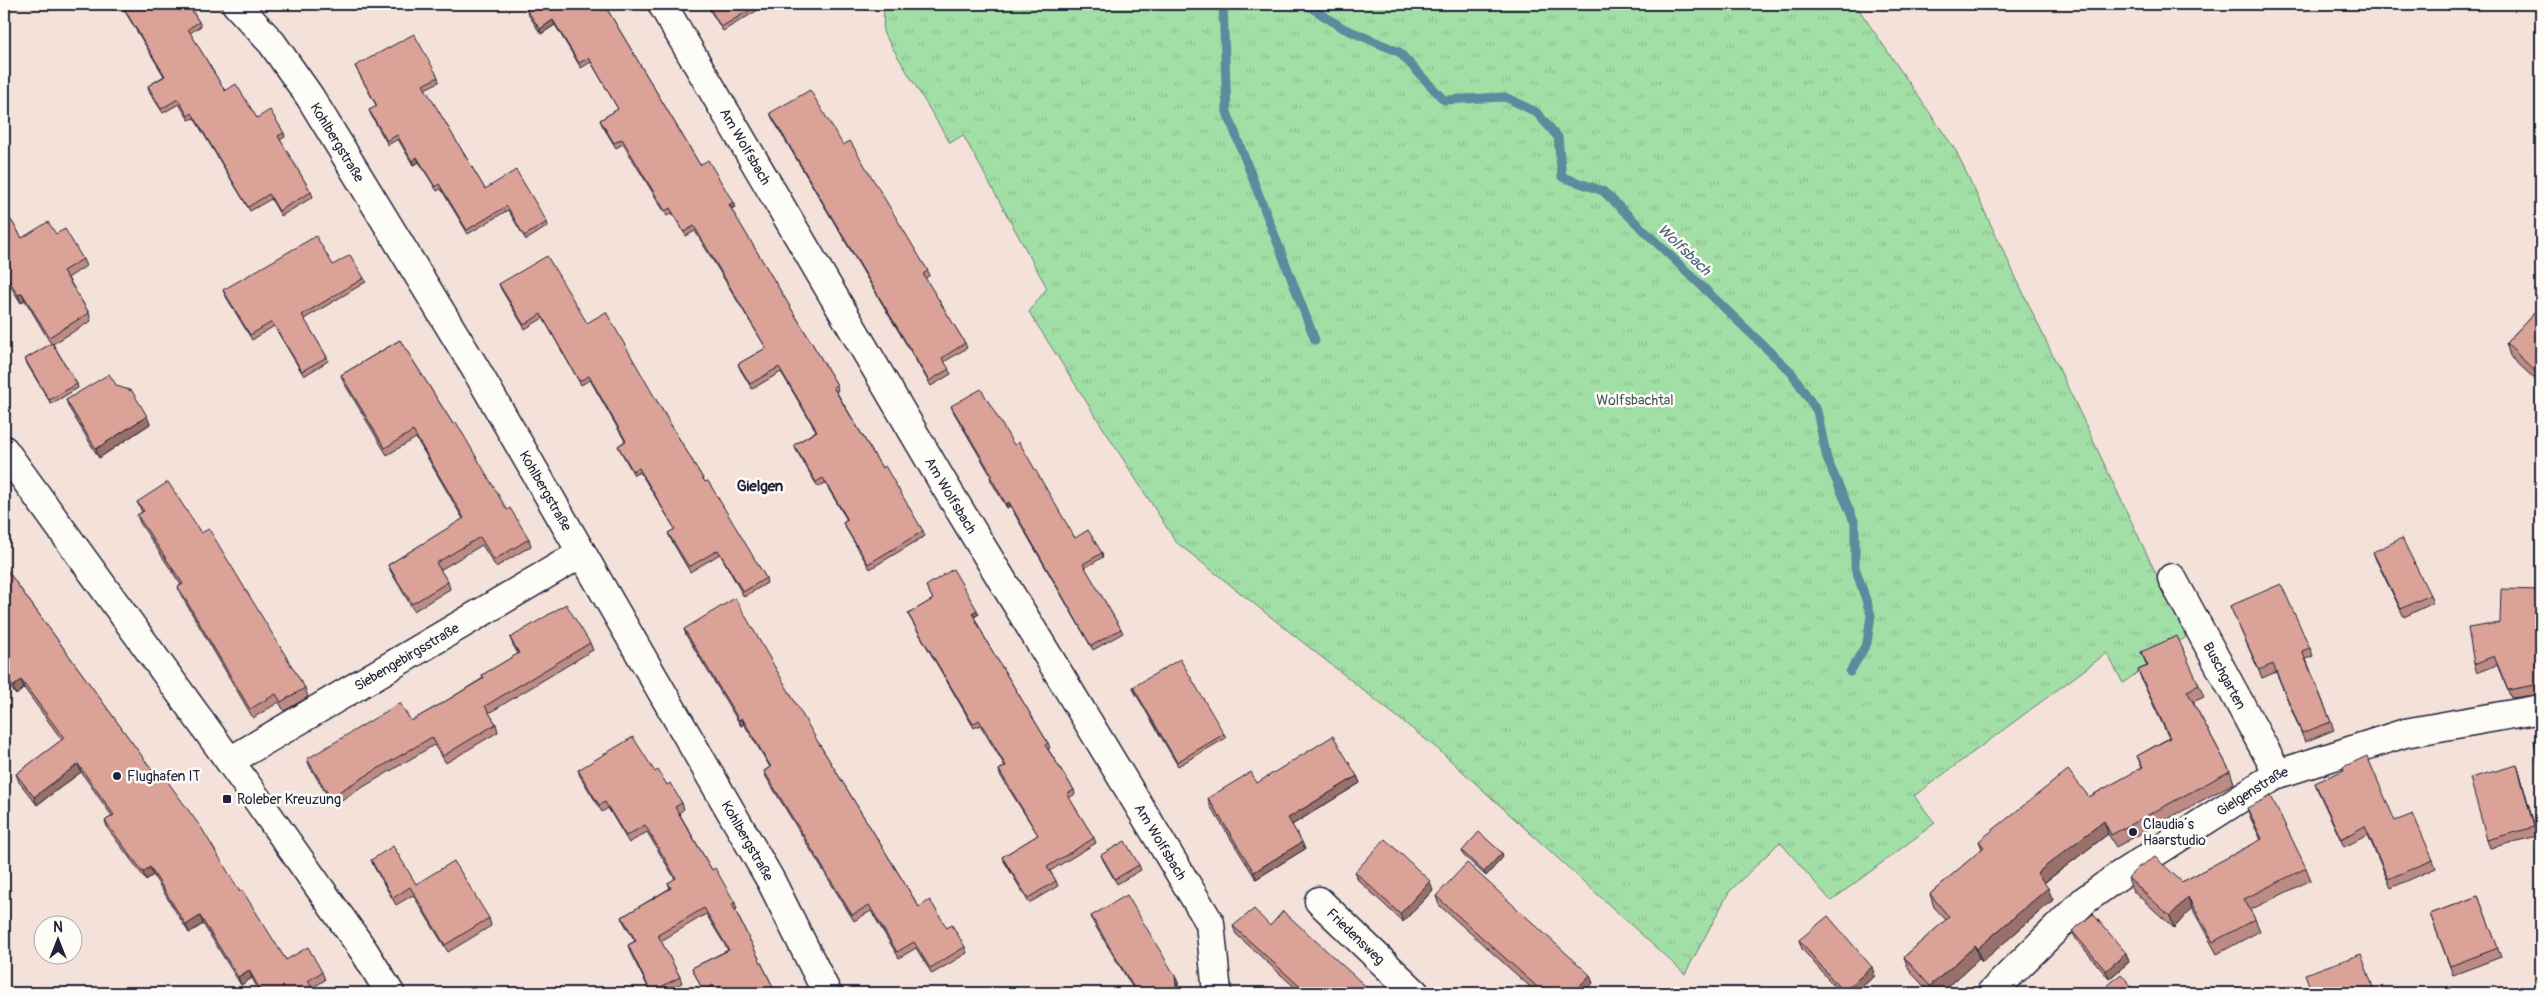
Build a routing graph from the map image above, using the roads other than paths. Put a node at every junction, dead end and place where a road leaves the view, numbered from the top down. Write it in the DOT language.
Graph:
graph roads {
  1 [pos="236,4"];
  2 [pos="662,4"];
  3 [pos="4,450"];
  4 [pos="582,553"];
  5 [pos="2172,578"];
  6 [pos="2541,709"];
  7 [pos="230,761"];
  8 [pos="2278,774"];
  9 [pos="1319,901"];
  10 [pos="390,993"];
  11 [pos="827,993"];
  12 [pos="1217,993"];
  13 [pos="1415,993"];
  14 [pos="1990,993"];
  1 -- 4 [label="street, Kohlbergstraße"];
  2 -- 12 [label="street, Am Wolfsbach"];
  3 -- 7 [label="street"];
  4 -- 7 [label="street, Siebengebirgsstraße"];
  4 -- 11 [label="street, Kohlbergstraße"];
  5 -- 8 [label="street, Buschgarten"];
  6 -- 8 [label="street, Gielgenstraße"];
  7 -- 10 [label="street"];
  8 -- 14 [label="street, Gielgenstraße"];
  9 -- 13 [label="street, Friedensweg"];
}
